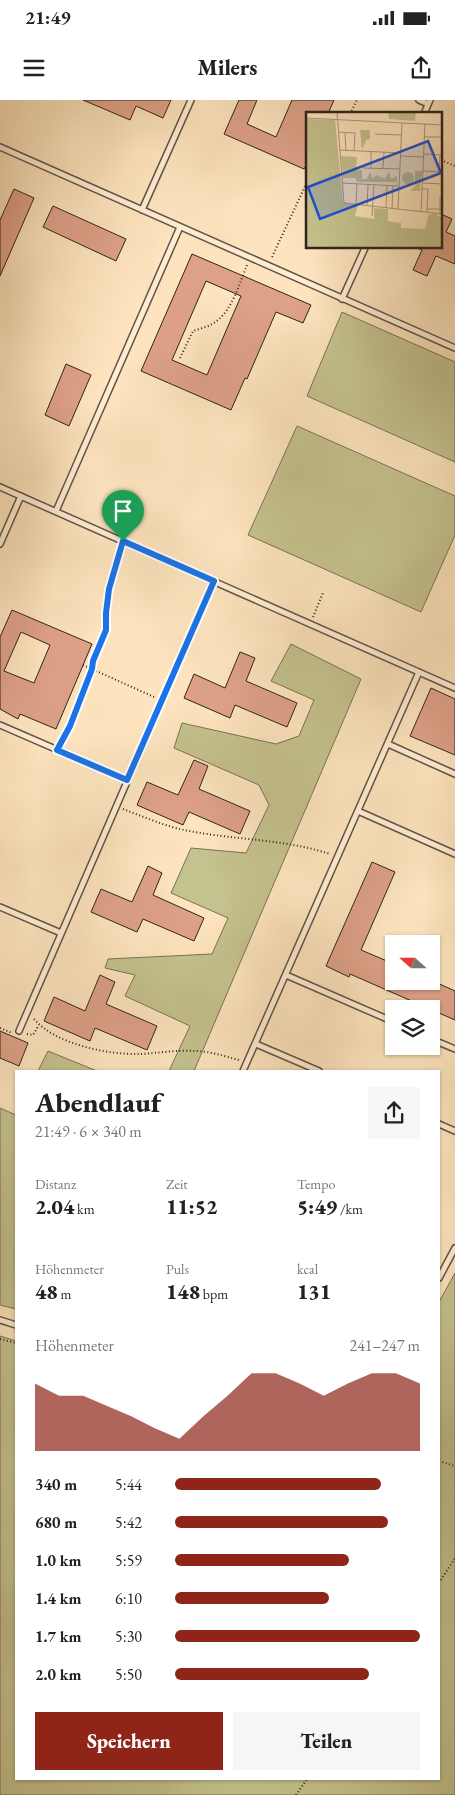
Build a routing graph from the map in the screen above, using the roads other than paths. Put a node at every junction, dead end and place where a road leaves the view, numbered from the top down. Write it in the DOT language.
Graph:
graph roads {
  1 [pos="191,100"];
  2 [pos="419,100"];
  3 [pos="429,102"];
  4 [pos="0,147"];
  5 [pos="142,210"];
  6 [pos="180,227"];
  7 [pos="365,249"];
  8 [pos="342,299"];
  9 [pos="455,348"];
  10 [pos="0,487"];
  11 [pos="21,496"];
  12 [pos="56,511"];
  13 [pos="0,544"];
  14 [pos="214,581"];
  15 [pos="419,672"];
  16 [pos="455,688"];
  17 [pos="0,725"];
  18 [pos="388,744"];
  19 [pos="455,774"];
  20 [pos="127,780"];
  21 [pos="358,811"];
  22 [pos="455,854"];
  23 [pos="0,907"];
  24 [pos="61,933"];
  25 [pos="286,975"];
  26 [pos="385,1018"];
  27 [pos="19,1031"];
  28 [pos="440,1043"];
  29 [pos="256,1044"];
  30 [pos="455,1049"];
  31 [pos="244,1070"];
  32 [pos="317,1070"];
  33 [pos="440,1124"];
  34 [pos="455,1131"];
  35 [pos="455,1248"];
  36 [pos="440,1276"];
  37 [pos="0,1320"];
  38 [pos="15,1324"];
  1 -- 5 [label="lane"];
  2 -- 3 [label="lane"];
  4 -- 5 [label="lane"];
  5 -- 6 [label="lane"];
  6 -- 8 [label="lane"];
  6 -- 12 [label="lane"];
  7 -- 8 [label="lane"];
  8 -- 9 [label="lane"];
  10 -- 11 [label="lane"];
  11 -- 12 [label="lane"];
  11 -- 13 [label="lane"];
  12 -- 14 [label="lane"];
  14 -- 15 [label="lane"];
  14 -- 20 [label="lane"];
  15 -- 16 [label="lane"];
  15 -- 18 [label="lane"];
  17 -- 20 [label="lane"];
  18 -- 19 [label="lane"];
  18 -- 21 [label="lane"];
  20 -- 24 [label="lane"];
  21 -- 22 [label="lane"];
  21 -- 25 [label="lane"];
  23 -- 24 [label="lane"];
  24 -- 27 [label="lane"];
  25 -- 26 [label="lane"];
  25 -- 29 [label="lane"];
  28 -- 30 [label="lane"];
  29 -- 31 [label="lane"];
  29 -- 32 [label="lane"];
  33 -- 34 [label="lane"];
  35 -- 36 [label="lane"];
  37 -- 38 [label="lane"];
}
